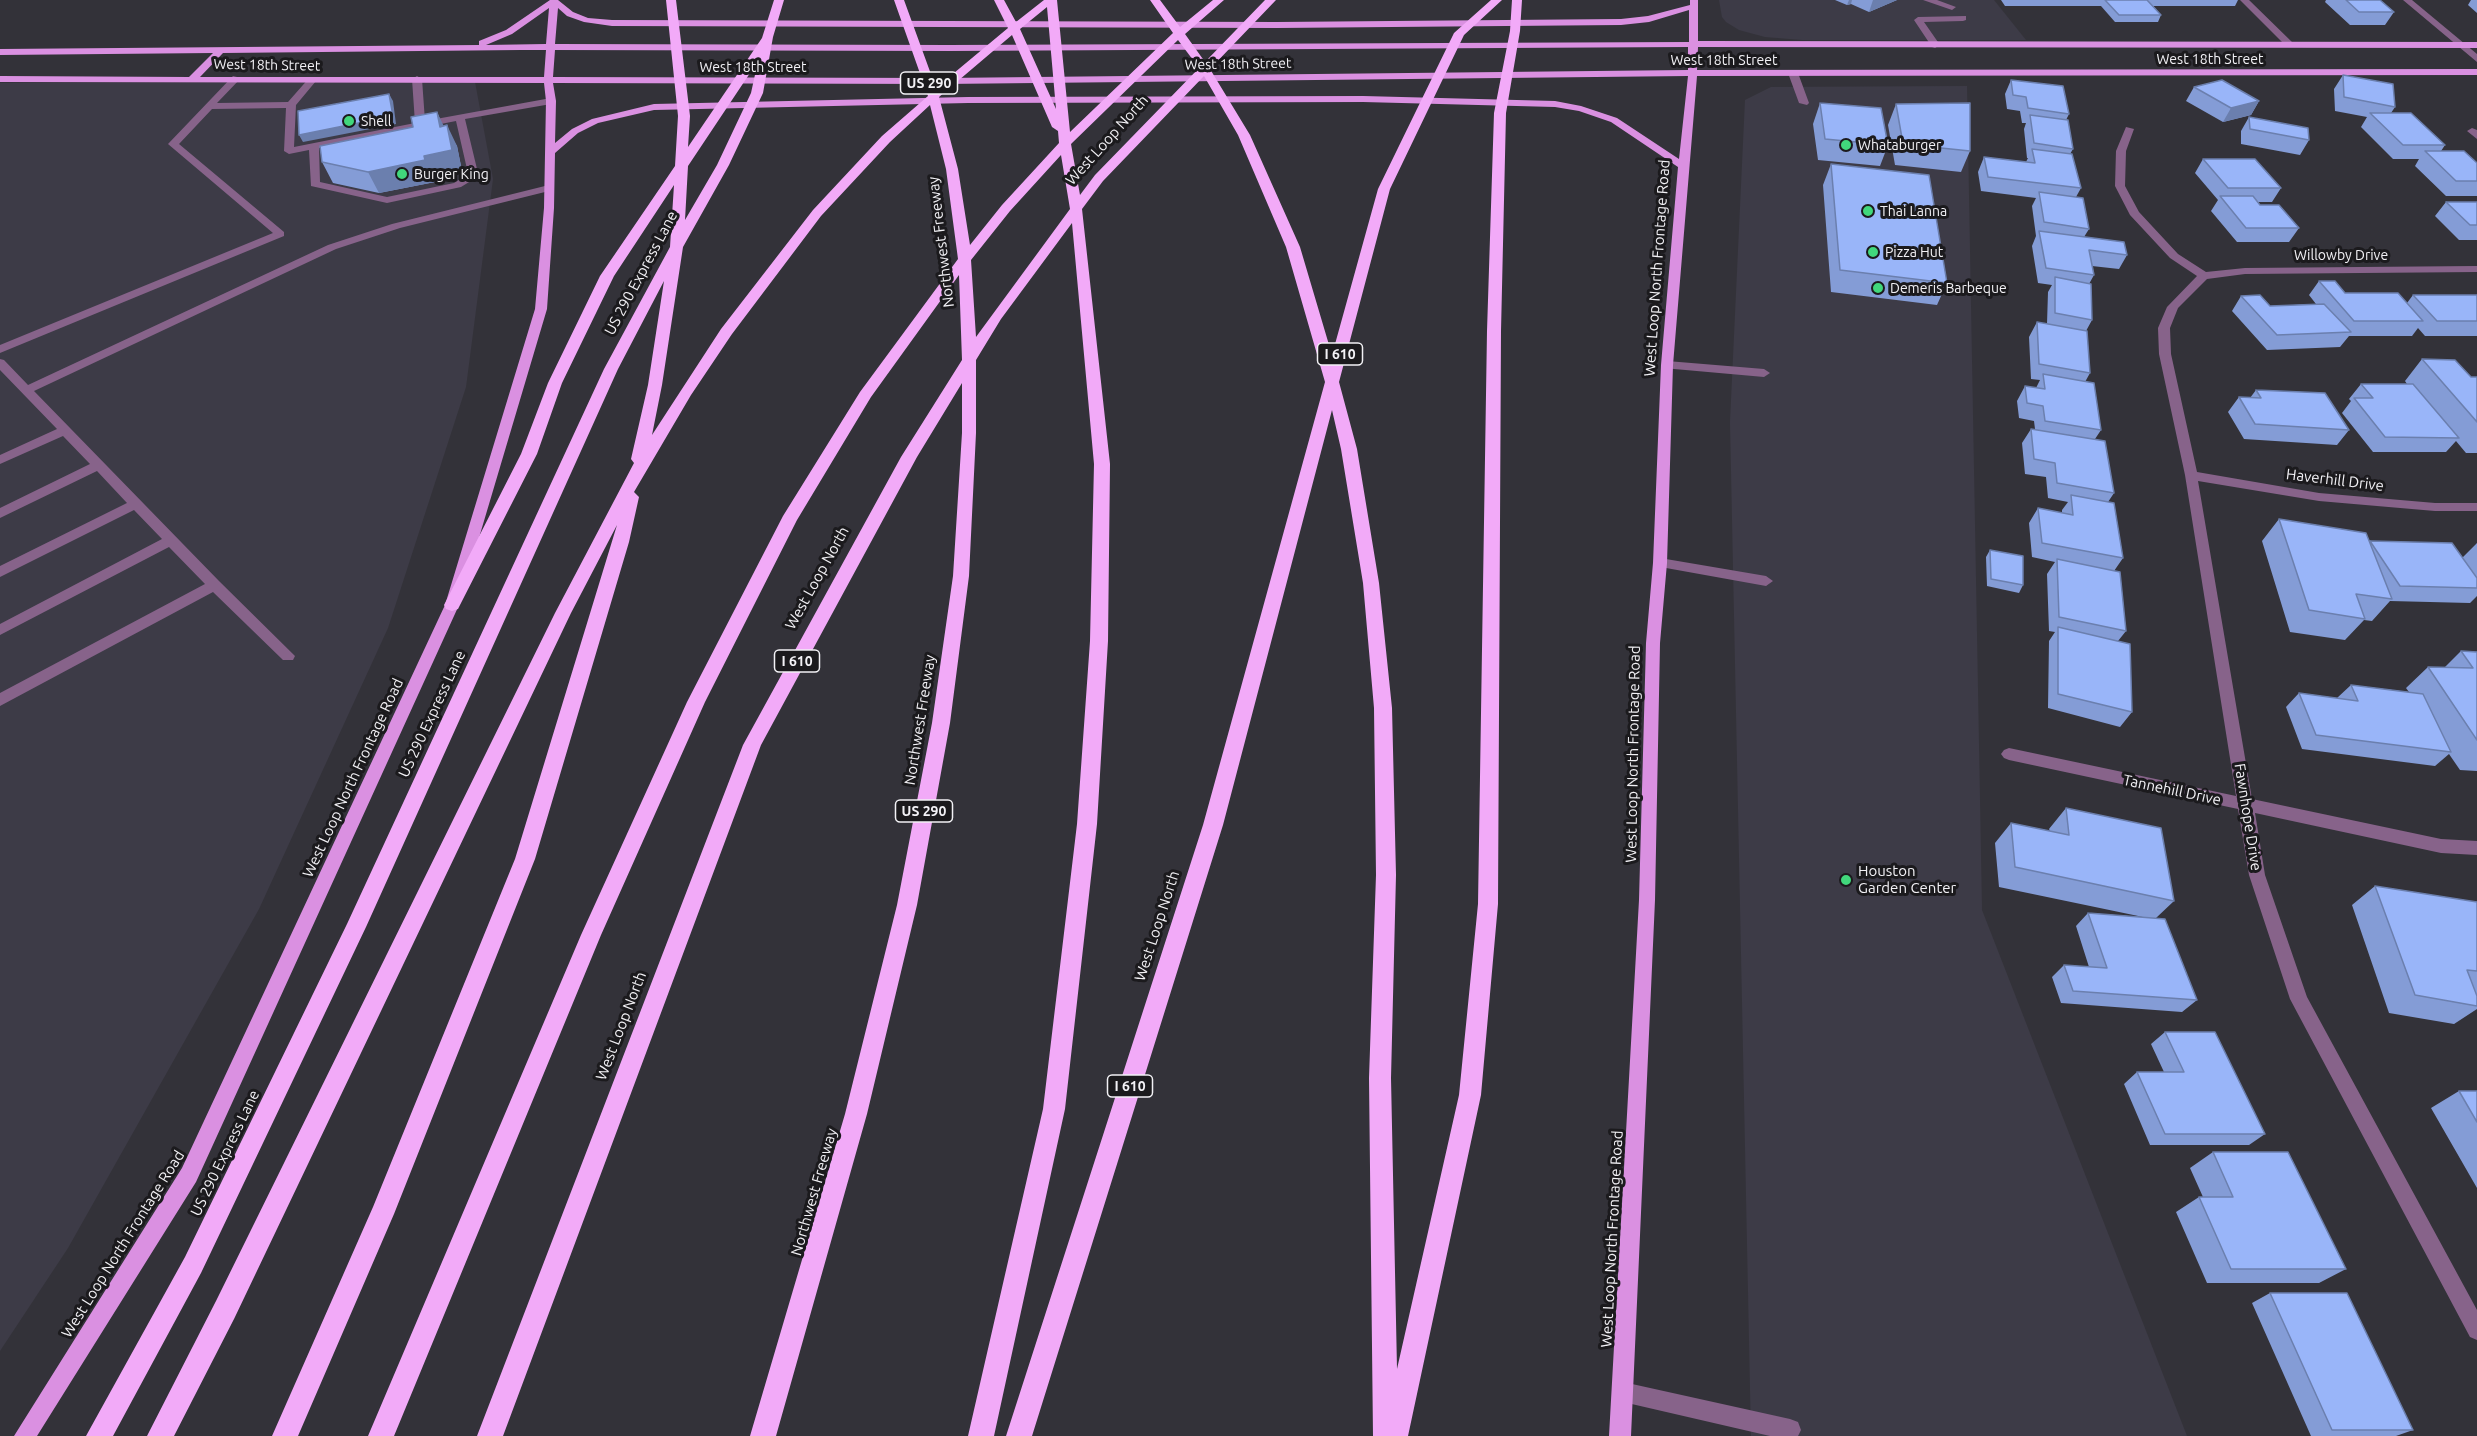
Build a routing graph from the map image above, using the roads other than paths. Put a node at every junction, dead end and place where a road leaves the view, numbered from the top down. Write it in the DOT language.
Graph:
graph roads {
  1 [pos="671,0"];
  2 [pos="779,0"];
  3 [pos="899,0"];
  4 [pos="999,0"];
  5 [pos="1051,0"];
  6 [pos="1155,0"];
  7 [pos="1219,0"];
  8 [pos="1271,0"];
  9 [pos="1497,0"];
  10 [pos="1517,0"];
  11 [pos="1927,0"];
  12 [pos="2244,0"];
  13 [pos="2407,0"];
  14 [pos="554,1"];
  15 [pos="1948,2"];
  16 [pos="1694,3"];
  17 [pos="768,37"];
  18 [pos="1692,44"];
  19 [pos="2290,45"];
  20 [pos="2460,45"];
  21 [pos="2477,45"];
  22 [pos="551,47"];
  23 [pos="461,48"];
  24 [pos="220,51"];
  25 [pos="0,52"];
  26 [pos="1938,59"];
  27 [pos="2477,59"];
  28 [pos="2477,72"];
  29 [pos="1693,73"];
  30 [pos="1793,73"];
  31 [pos="193,78"];
  32 [pos="236,78"];
  33 [pos="0,79"];
  34 [pos="313,79"];
  35 [pos="417,79"];
  36 [pos="548,80"];
  37 [pos="550,101"];
  38 [pos="1804,103"];
  39 [pos="291,105"];
  40 [pos="209,106"];
  41 [pos="460,117"];
  42 [pos="420,125"];
  43 [pos="2129,129"];
  44 [pos="1065,143"];
  45 [pos="314,146"];
  46 [pos="549,153"];
  47 [pos="1683,166"];
  48 [pos="549,188"];
  49 [pos="2477,269"];
  50 [pos="2205,276"];
  51 [pos="0,349"];
  52 [pos="0,363"];
  53 [pos="1667,365"];
  54 [pos="1764,373"];
  55 [pos="26,390"];
  56 [pos="65,430"];
  57 [pos="0,460"];
  58 [pos="99,465"];
  59 [pos="2191,475"];
  60 [pos="136,504"];
  61 [pos="2477,507"];
  62 [pos="0,513"];
  63 [pos="171,540"];
  64 [pos="1660,563"];
  65 [pos="0,573"];
  66 [pos="1767,581"];
  67 [pos="214,585"];
  68 [pos="452,605"];
  69 [pos="0,630"];
  70 [pos="288,656"];
  71 [pos="0,700"];
  72 [pos="2009,754"];
  73 [pos="2247,806"];
  74 [pos="2477,848"];
  75 [pos="2477,1330"];
  76 [pos="1623,1392"];
  77 [pos="493,1429"];
  78 [pos="1790,1430"];
  79 [pos="25,1436"];
  80 [pos="99,1436"];
  81 [pos="160,1436"];
  82 [pos="285,1436"];
  83 [pos="381,1436"];
  84 [pos="763,1436"];
  85 [pos="981,1436"];
  86 [pos="1019,1436"];
  87 [pos="1386,1436"];
  88 [pos="1395,1436"];
  89 [pos="1620,1436"];
  1 -- 82 [label="highway"];
  2 -- 17 [label="highway, US 290 Express Lane"];
  3 -- 84 [label="highway, Northwest Freeway / US 290"];
  4 -- 44 [label="highway"];
  5 -- 44 [label="highway"];
  5 -- 81 [label="highway"];
  6 -- 87 [label="highway"];
  7 -- 83 [label="highway"];
  8 -- 77 [label="highway, West Loop North / I 610"];
  9 -- 86 [label="highway, West Loop North / I 610"];
  10 -- 88 [label="highway"];
  11 -- 15 [label="street"];
  12 -- 19 [label="street"];
  13 -- 20 [label="street"];
  14 -- 16 [label="main road"];
  14 -- 22 [label="main road, West Loop North Frontage Road"];
  14 -- 23 [label="main road"];
  15 -- 26 [label="street"];
  16 -- 18 [label="main road, West Loop North Frontage Road"];
  17 -- 68 [label="highway"];
  17 -- 80 [label="highway, US 290 Express Lane"];
  18 -- 22 [label="main road, West 18th Street"];
  18 -- 26 [label="main road, West 18th Street"];
  18 -- 29 [label="main road, West Loop North Frontage Road"];
  19 -- 20 [label="main road, West 18th Street"];
  19 -- 26 [label="main road, West 18th Street"];
  20 -- 21 [label="main road, West 18th Street"];
  20 -- 27 [label="street"];
  22 -- 23 [label="main road, West 18th Street"];
  22 -- 36 [label="main road, West Loop North Frontage Road"];
  23 -- 24 [label="main road, West 18th Street"];
  24 -- 25 [label="main road, West 18th Street"];
  24 -- 31 [label="main road"];
  26 -- 28 [label="main road, West 18th Street"];
  26 -- 30 [label="main road, West 18th Street"];
  29 -- 30 [label="main road, West 18th Street"];
  29 -- 36 [label="main road, West 18th Street"];
  29 -- 47 [label="main road, West Loop North Frontage Road"];
  30 -- 38 [label="street"];
  31 -- 32 [label="main road, West 18th Street"];
  31 -- 33 [label="main road, West 18th Street"];
  32 -- 34 [label="main road, West 18th Street"];
  32 -- 40 [label="street"];
  34 -- 35 [label="main road, West 18th Street"];
  34 -- 39 [label="street"];
  35 -- 36 [label="main road, West 18th Street"];
  35 -- 42 [label="street"];
  36 -- 37 [label="main road, West Loop North Frontage Road"];
  37 -- 41 [label="street"];
  37 -- 46 [label="main road, West Loop North Frontage Road"];
  39 -- 40 [label="street"];
  39 -- 45 [label="street"];
  40 -- 51 [label="street"];
  41 -- 42 [label="street"];
  41 -- 45 [label="street"];
  42 -- 45 [label="street"];
  43 -- 50 [label="street"];
  44 -- 85 [label="highway"];
  46 -- 47 [label="main road"];
  46 -- 48 [label="main road, West Loop North Frontage Road"];
  47 -- 53 [label="main road, West Loop North Frontage Road"];
  48 -- 55 [label="street"];
  48 -- 68 [label="main road, West Loop North Frontage Road"];
  49 -- 50 [label="street, Willowby Drive"];
  50 -- 59 [label="street, Fawnhope Drive"];
  52 -- 55 [label="street"];
  53 -- 54 [label="street"];
  53 -- 64 [label="main road, West Loop North Frontage Road"];
  55 -- 56 [label="street"];
  56 -- 57 [label="street"];
  56 -- 58 [label="street"];
  58 -- 60 [label="street"];
  58 -- 62 [label="street"];
  59 -- 61 [label="street, Haverhill Drive"];
  59 -- 73 [label="street, Fawnhope Drive"];
  60 -- 63 [label="street"];
  60 -- 65 [label="street"];
  63 -- 67 [label="street"];
  63 -- 69 [label="street"];
  64 -- 66 [label="street"];
  64 -- 76 [label="main road, West Loop North Frontage Road"];
  67 -- 70 [label="street"];
  67 -- 71 [label="street"];
  68 -- 79 [label="main road, West Loop North Frontage Road"];
  72 -- 73 [label="street, Tannehill Drive"];
  73 -- 74 [label="street, Tannehill Drive"];
  73 -- 75 [label="street, Fawnhope Drive"];
  76 -- 78 [label="street"];
  76 -- 89 [label="main road, West Loop North Frontage Road"];
}
